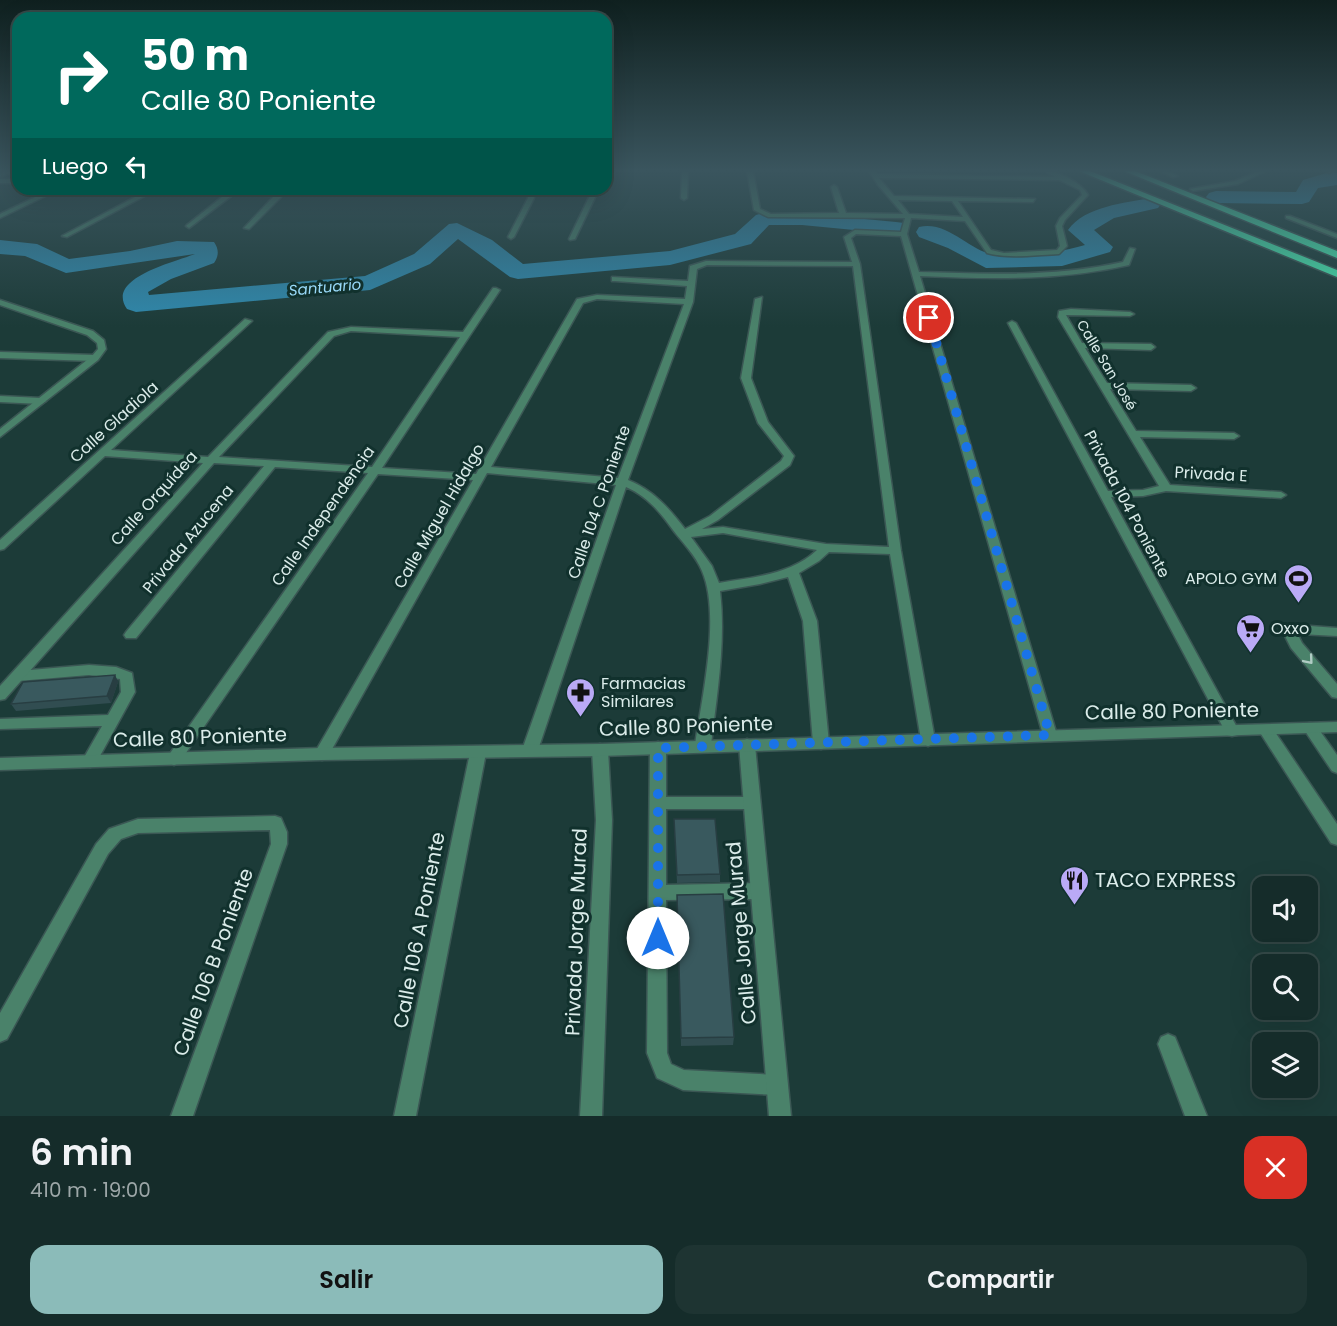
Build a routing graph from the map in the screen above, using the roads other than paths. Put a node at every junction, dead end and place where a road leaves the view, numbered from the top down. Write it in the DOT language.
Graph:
graph roads {
  1 [pos="90,223"];
  2 [pos="193,223"];
  3 [pos="252,223"];
  4 [pos="518,223"];
  5 [pos="580,223"];
  6 [pos="907,223"];
  7 [pos="970,223"];
  8 [pos="1060,223"];
  9 [pos="1222,223"];
  10 [pos="1228,223"];
  11 [pos="1236,223"];
  12 [pos="1242,223"];
  13 [pos="1304,223"];
  14 [pos="189,226"];
  15 [pos="247,228"];
  16 [pos="904,234"];
  17 [pos="65,236"];
  18 [pos="1337,236"];
  19 [pos="511,237"];
  20 [pos="572,239"];
  21 [pos="1132,249"];
  22 [pos="856,264"];
  23 [pos="1336,266"];
  24 [pos="916,274"];
  25 [pos="615,279"];
  26 [pos="692,284"];
  27 [pos="496,290"];
  28 [pos="759,299"];
  29 [pos="0,302"];
  30 [pos="689,302"];
  31 [pos="1130,314"];
  32 [pos="248,321"];
  33 [pos="1012,323"];
  34 [pos="467,335"];
  35 [pos="1079,345"];
  36 [pos="1151,347"];
  37 [pos="0,355"];
  38 [pos="95,358"];
  39 [pos="1104,386"];
  40 [pos="1191,388"];
  41 [pos="0,399"];
  42 [pos="41,401"];
  43 [pos="0,434"];
  44 [pos="1133,434"];
  45 [pos="1234,436"];
  46 [pos="102,453"];
  47 [pos="210,460"];
  48 [pos="270,466"];
  49 [pos="375,470"];
  50 [pos="482,473"];
  51 [pos="622,482"];
  52 [pos="1166,488"];
  53 [pos="1103,494"];
  54 [pos="1281,495"];
  55 [pos="683,535"];
  56 [pos="0,546"];
  57 [pos="826,548"];
  58 [pos="895,551"];
  59 [pos="793,573"];
  60 [pos="714,588"];
  61 [pos="1337,632"];
  62 [pos="131,634"];
  63 [pos="18,676"];
  64 [pos="1337,693"];
  65 [pos="0,696"];
  66 [pos="112,720"];
  67 [pos="0,724"];
  68 [pos="1337,727"];
  69 [pos="1310,728"];
  70 [pos="1266,730"];
  71 [pos="1232,731"];
  72 [pos="1050,735"];
  73 [pos="928,740"];
  74 [pos="821,743"];
  75 [pos="747,745"];
  76 [pos="704,746"];
  77 [pos="658,748"];
  78 [pos="530,750"];
  79 [pos="600,750"];
  80 [pos="478,753"];
  81 [pos="322,754"];
  82 [pos="174,759"];
  83 [pos="90,761"];
  84 [pos="0,764"];
  85 [pos="1337,767"];
  86 [pos="658,803"];
  87 [pos="752,803"];
  88 [pos="1337,838"];
  89 [pos="760,891"];
  90 [pos="658,893"];
  91 [pos="0,1032"];
  92 [pos="1168,1044"];
  93 [pos="777,1085"];
  94 [pos="182,1116"];
  95 [pos="405,1116"];
  96 [pos="591,1116"];
  97 [pos="780,1116"];
  98 [pos="1196,1116"];
  1 -- 17 [label="street"];
  2 -- 14 [label="street"];
  3 -- 15 [label="street"];
  4 -- 19 [label="street"];
  5 -- 20 [label="street"];
  6 -- 16 [label="street"];
  7 -- 8 [label="street"];
  9 -- 23 [label="highway"];
  10 -- 23 [label="highway"];
  11 -- 23 [label="highway"];
  12 -- 23 [label="highway"];
  13 -- 18 [label="street"];
  16 -- 22 [label="street"];
  16 -- 24 [label="street"];
  21 -- 24 [label="street"];
  22 -- 26 [label="street, Calle 104 C Poniente"];
  22 -- 58 [label="street"];
  24 -- 72 [label="street"];
  25 -- 26 [label="street"];
  26 -- 30 [label="street, Calle 104 C Poniente"];
  27 -- 34 [label="street, Calle Independencia"];
  28 -- 55 [label="street"];
  29 -- 38 [label="street"];
  30 -- 50 [label="street, Calle Miguel Hidalgo"];
  30 -- 51 [label="street, Calle 104 C Poniente"];
  31 -- 35 [label="street, Calle San José"];
  32 -- 46 [label="street, Calle Gladiola"];
  33 -- 53 [label="street, Privada 104 Poniente"];
  34 -- 47 [label="street, Calle Orquídea"];
  34 -- 49 [label="street, Calle Independencia"];
  35 -- 36 [label="street"];
  35 -- 39 [label="street, Calle San José"];
  37 -- 38 [label="street"];
  38 -- 42 [label="street"];
  39 -- 40 [label="street"];
  39 -- 44 [label="street, Calle San José"];
  41 -- 42 [label="street"];
  42 -- 43 [label="street"];
  44 -- 45 [label="street"];
  44 -- 52 [label="street, Calle San José"];
  46 -- 47 [label="street, Privada Azucena"];
  46 -- 56 [label="street, Calle Gladiola"];
  47 -- 48 [label="street, Privada Azucena"];
  47 -- 63 [label="street, Calle Orquídea"];
  48 -- 49 [label="street, Privada Azucena"];
  48 -- 62 [label="street, Privada Azucena"];
  49 -- 50 [label="street, Privada Azucena"];
  49 -- 82 [label="street, Calle Independencia"];
  50 -- 51 [label="street, Privada Azucena"];
  50 -- 81 [label="street, Calle Miguel Hidalgo"];
  51 -- 55 [label="street, Privada Azucena"];
  51 -- 78 [label="street, Calle 104 C Poniente"];
  52 -- 53 [label="street, Privada E"];
  52 -- 54 [label="street, Privada E"];
  53 -- 71 [label="street, Privada 104 Poniente"];
  55 -- 57 [label="street"];
  55 -- 60 [label="street, Privada Azucena"];
  57 -- 58 [label="street"];
  57 -- 59 [label="street"];
  58 -- 73 [label="street"];
  59 -- 60 [label="street"];
  59 -- 74 [label="street"];
  60 -- 76 [label="street, Privada Azucena"];
  61 -- 64 [label="street, one-way"];
  63 -- 65 [label="street, Calle Orquídea"];
  63 -- 66 [label="street"];
  66 -- 67 [label="street"];
  66 -- 83 [label="street"];
  68 -- 69 [label="street, Calle 80 Poniente"];
  69 -- 70 [label="street, Calle 80 Poniente"];
  69 -- 85 [label="street"];
  70 -- 71 [label="street, Calle 80 Poniente"];
  70 -- 88 [label="street"];
  71 -- 72 [label="street, Calle 80 Poniente"];
  72 -- 73 [label="street, Calle 80 Poniente"];
  73 -- 74 [label="street, Calle 80 Poniente"];
  74 -- 75 [label="street, Calle 80 Poniente"];
  75 -- 76 [label="street, Calle 80 Poniente"];
  75 -- 87 [label="street, Calle Jorge Murad"];
  76 -- 77 [label="street, Calle 80 Poniente"];
  77 -- 79 [label="street, Calle 80 Poniente"];
  77 -- 86 [label="street"];
  78 -- 79 [label="street, Calle 80 Poniente"];
  78 -- 80 [label="street, Calle 80 Poniente"];
  79 -- 96 [label="street, Privada Jorge Murad"];
  80 -- 81 [label="street, Calle 80 Poniente"];
  80 -- 95 [label="street, Calle 106 A Poniente"];
  81 -- 82 [label="street, Calle 80 Poniente"];
  82 -- 83 [label="street, Calle 80 Poniente"];
  83 -- 84 [label="street, Calle 80 Poniente"];
  86 -- 87 [label="street"];
  86 -- 90 [label="street"];
  87 -- 89 [label="street, Calle Jorge Murad"];
  89 -- 90 [label="street"];
  89 -- 93 [label="street, Calle Jorge Murad"];
  90 -- 93 [label="street"];
  91 -- 94 [label="street, Calle 106 B Poniente"];
  92 -- 98 [label="street"];
  93 -- 97 [label="street, Calle Jorge Murad"];
}
